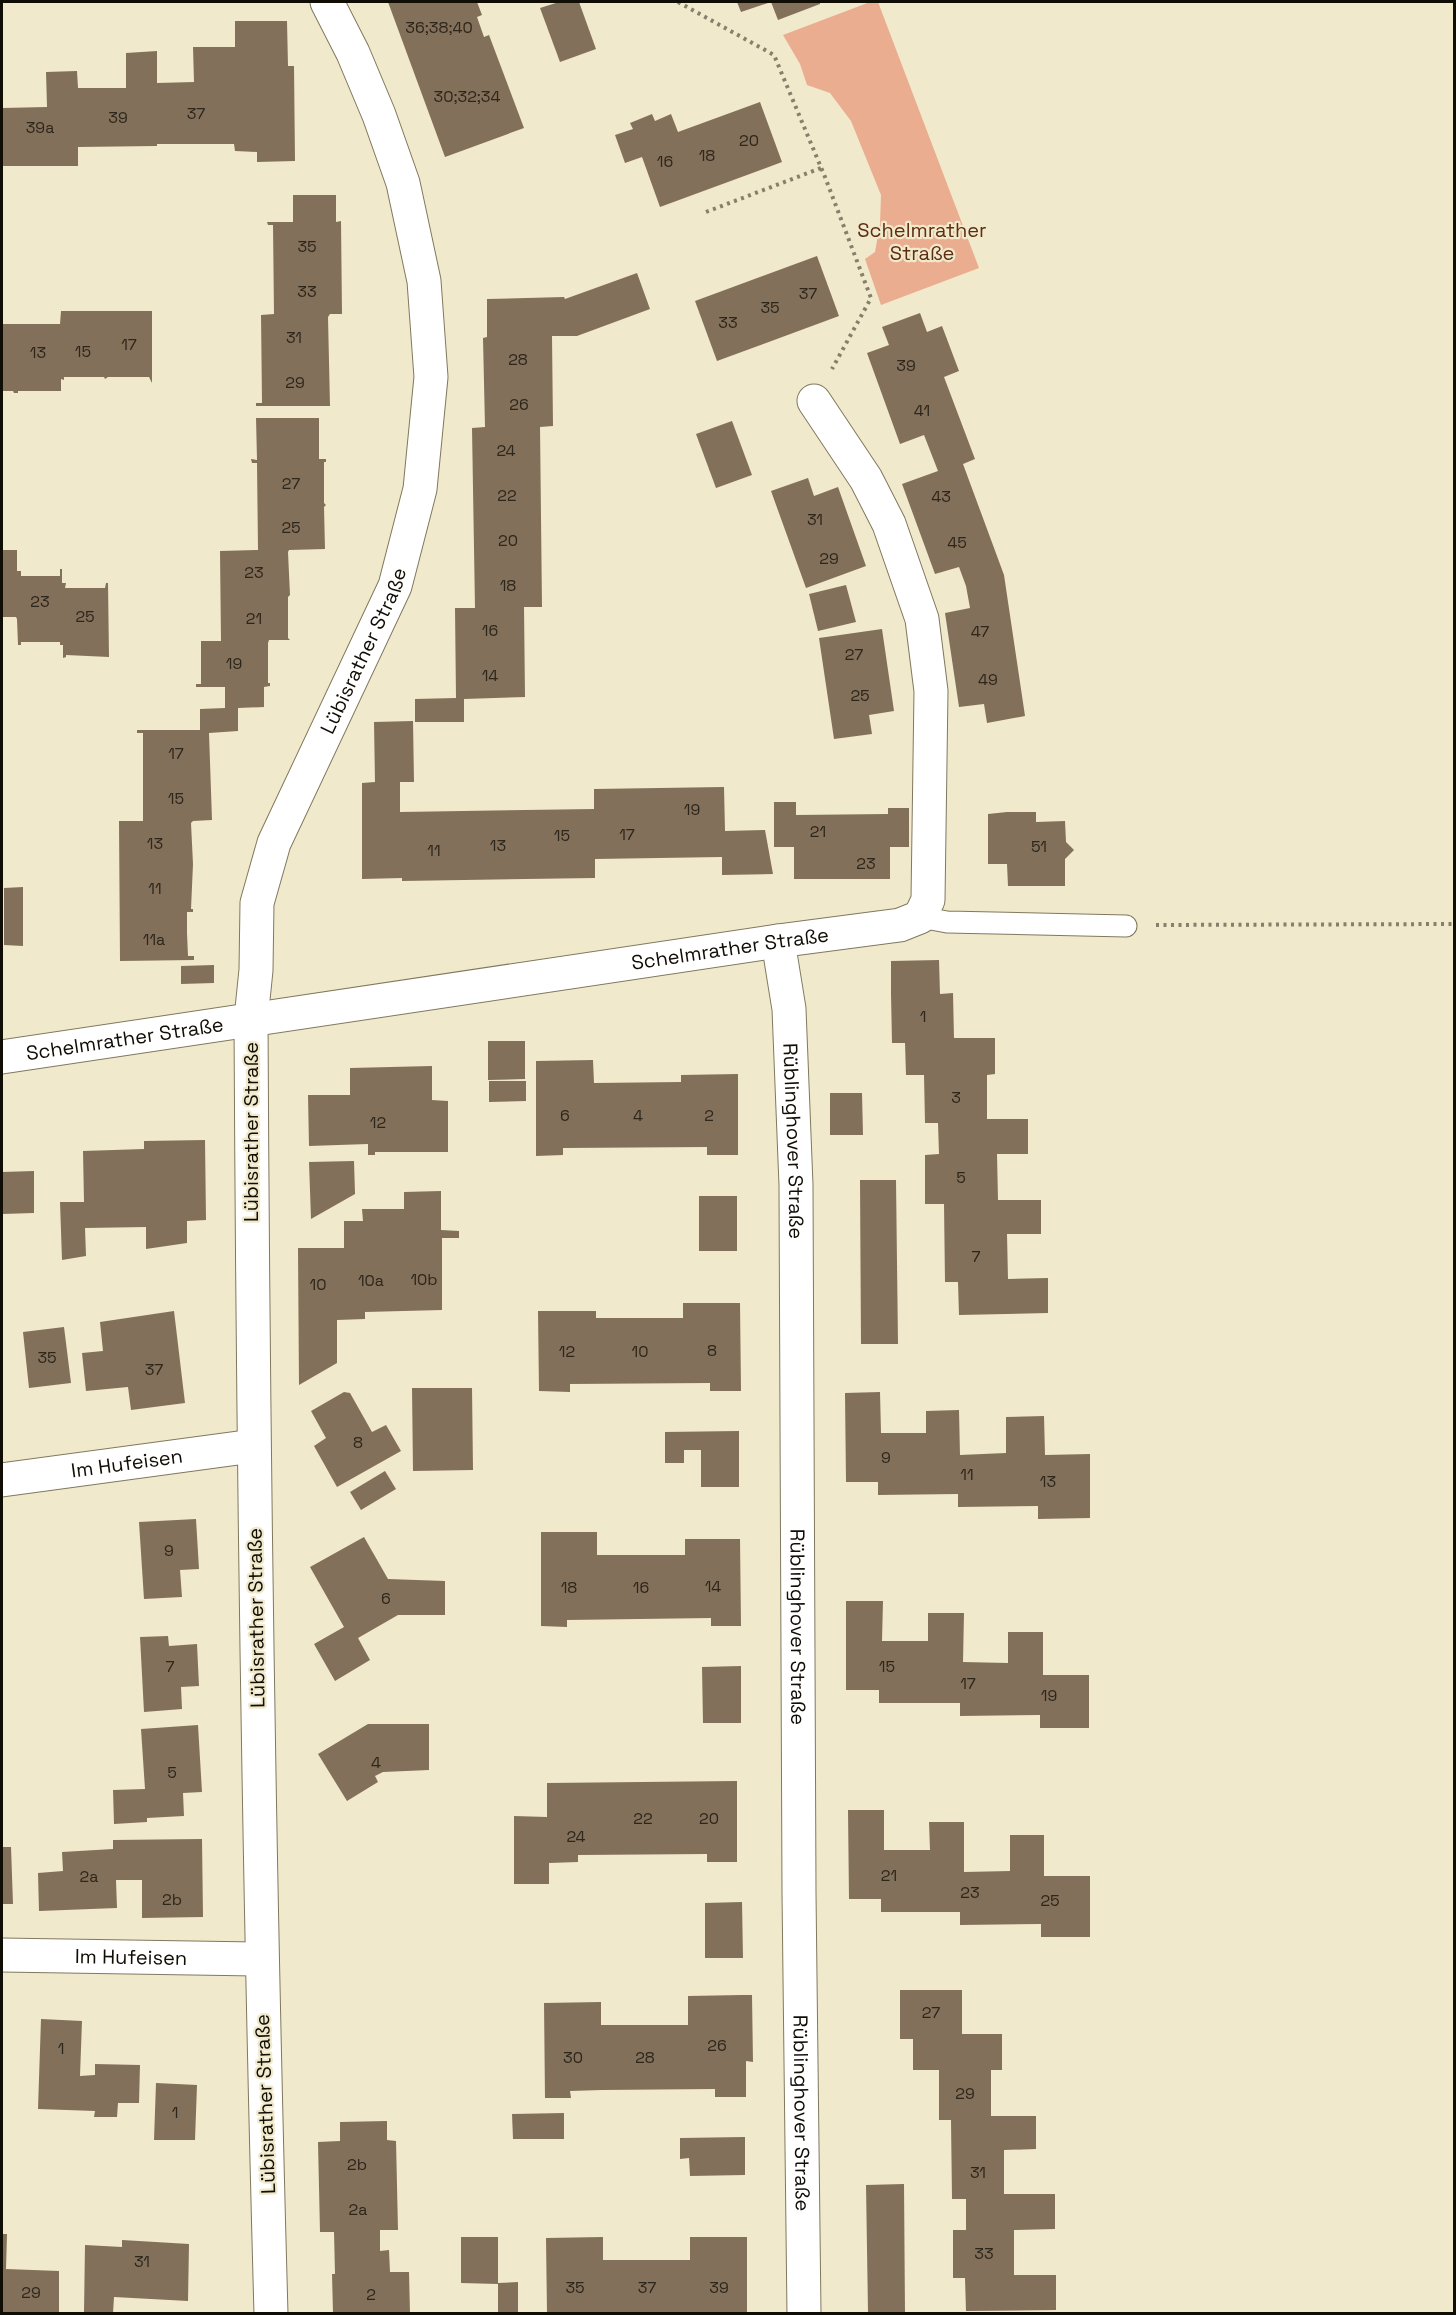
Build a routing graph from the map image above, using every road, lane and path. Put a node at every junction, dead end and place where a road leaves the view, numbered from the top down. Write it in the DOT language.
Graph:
graph roads {
  1 [pos="327,2"];
  2 [pos="678,2"];
  3 [pos="821,168"];
  4 [pos="706,212"];
  5 [pos="814,401"];
  6 [pos="920,917"];
  7 [pos="1455,924"];
  8 [pos="1125,926"];
  9 [pos="778,941"];
  10 [pos="250,1018"];
  11 [pos="2,1057"];
  12 [pos="253,1446"];
  13 [pos="2,1480"];
  14 [pos="2,1955"];
  15 [pos="261,1959"];
  16 [pos="271,2313"];
  17 [pos="804,2313"];
  1 -- 10 [label="street, Lübisrather Straße"];
  2 -- 3 [label="path"];
  3 -- 4 [label="path"];
  3 -- 5 [label="path"];
  5 -- 6 [label="street"];
  6 -- 8 [label="lane"];
  6 -- 9 [label="street, Schelmrather Straße"];
  7 -- 8 [label="path"];
  9 -- 10 [label="street, Schelmrather Straße"];
  9 -- 17 [label="street, Rüblinghover Straße"];
  10 -- 11 [label="street, Schelmrather Straße"];
  10 -- 12 [label="street, Lübisrather Straße"];
  12 -- 13 [label="street, Im Hufeisen"];
  12 -- 15 [label="street, Lübisrather Straße"];
  14 -- 15 [label="street, Im Hufeisen"];
  15 -- 16 [label="street, Lübisrather Straße"];
}
